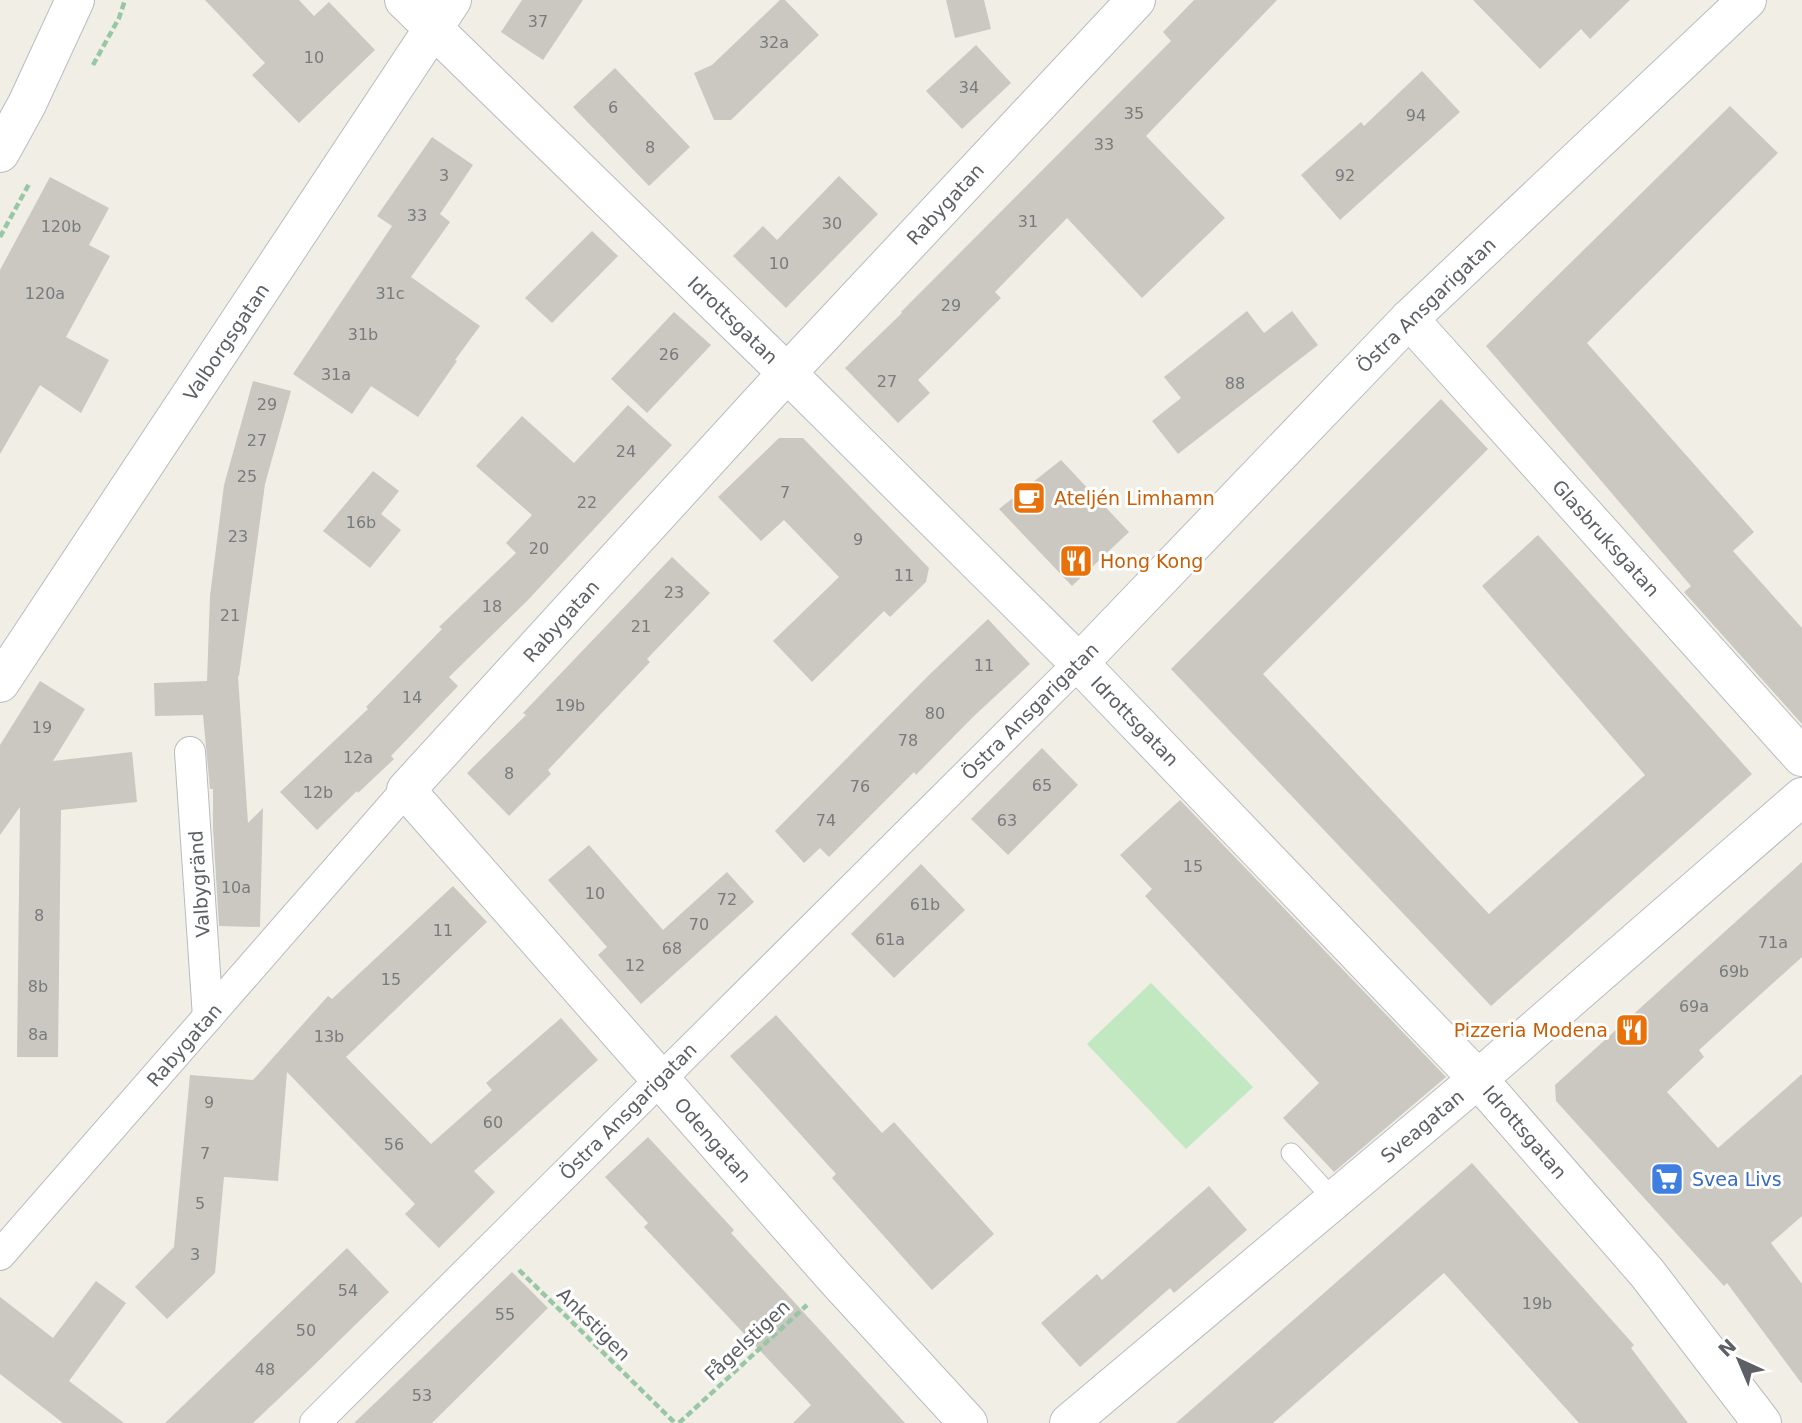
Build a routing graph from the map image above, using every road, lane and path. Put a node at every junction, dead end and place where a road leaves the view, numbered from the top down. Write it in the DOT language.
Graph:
graph roads {
  1 [pos="75,0"];
  2 [pos="404,0"];
  3 [pos="1136,0"];
  4 [pos="1747,0"];
  5 [pos="443,14"];
  6 [pos="0,153"];
  7 [pos="1409,319"];
  8 [pos="787,373"];
  9 [pos="1079,663"];
  10 [pos="0,683"];
  11 [pos="190,752"];
  12 [pos="1802,757"];
  13 [pos="406,790"];
  14 [pos="1802,797"];
  15 [pos="208,1017"];
  16 [pos="660,1079"];
  17 [pos="1478,1079"];
  18 [pos="1291,1153"];
  19 [pos="1334,1200"];
  20 [pos="494,1244"];
  21 [pos="0,1255"];
  22 [pos="835,1278"];
  23 [pos="314,1423"];
  24 [pos="677,1423"];
  25 [pos="968,1423"];
  26 [pos="1069,1423"];
  27 [pos="1762,1423"];
  1 -- 6 [label="street"];
  2 -- 5 [label="street, Idrottsgatan"];
  3 -- 8 [label="street, Rabygatan"];
  4 -- 7 [label="street, Östra Ansgarigatan"];
  5 -- 8 [label="street, Idrottsgatan"];
  5 -- 10 [label="street, Valborgsgatan"];
  7 -- 9 [label="street, Östra Ansgarigatan"];
  7 -- 12 [label="street, Glasbruksgatan"];
  8 -- 9 [label="street, Idrottsgatan"];
  8 -- 13 [label="street, Rabygatan"];
  9 -- 16 [label="street, Östra Ansgarigatan"];
  9 -- 17 [label="street, Idrottsgatan"];
  11 -- 15 [label="street, Valbygränd"];
  13 -- 15 [label="street, Rabygatan"];
  13 -- 16 [label="street, Odengatan"];
  14 -- 17 [label="street, Sveagatan"];
  15 -- 21 [label="street, Rabygatan"];
  16 -- 20 [label="street, Östra Ansgarigatan"];
  16 -- 22 [label="street, Odengatan"];
  17 -- 19 [label="street, Sveagatan"];
  17 -- 27 [label="street, Idrottsgatan"];
  18 -- 19 [label="lane"];
  19 -- 26 [label="street, Sveagatan"];
  20 -- 23 [label="street, Östra Ansgarigatan"];
  20 -- 24 [label="path, Ankstigen"];
  22 -- 24 [label="path, Fågelstigen"];
  22 -- 25 [label="street, Odengatan"];
}
